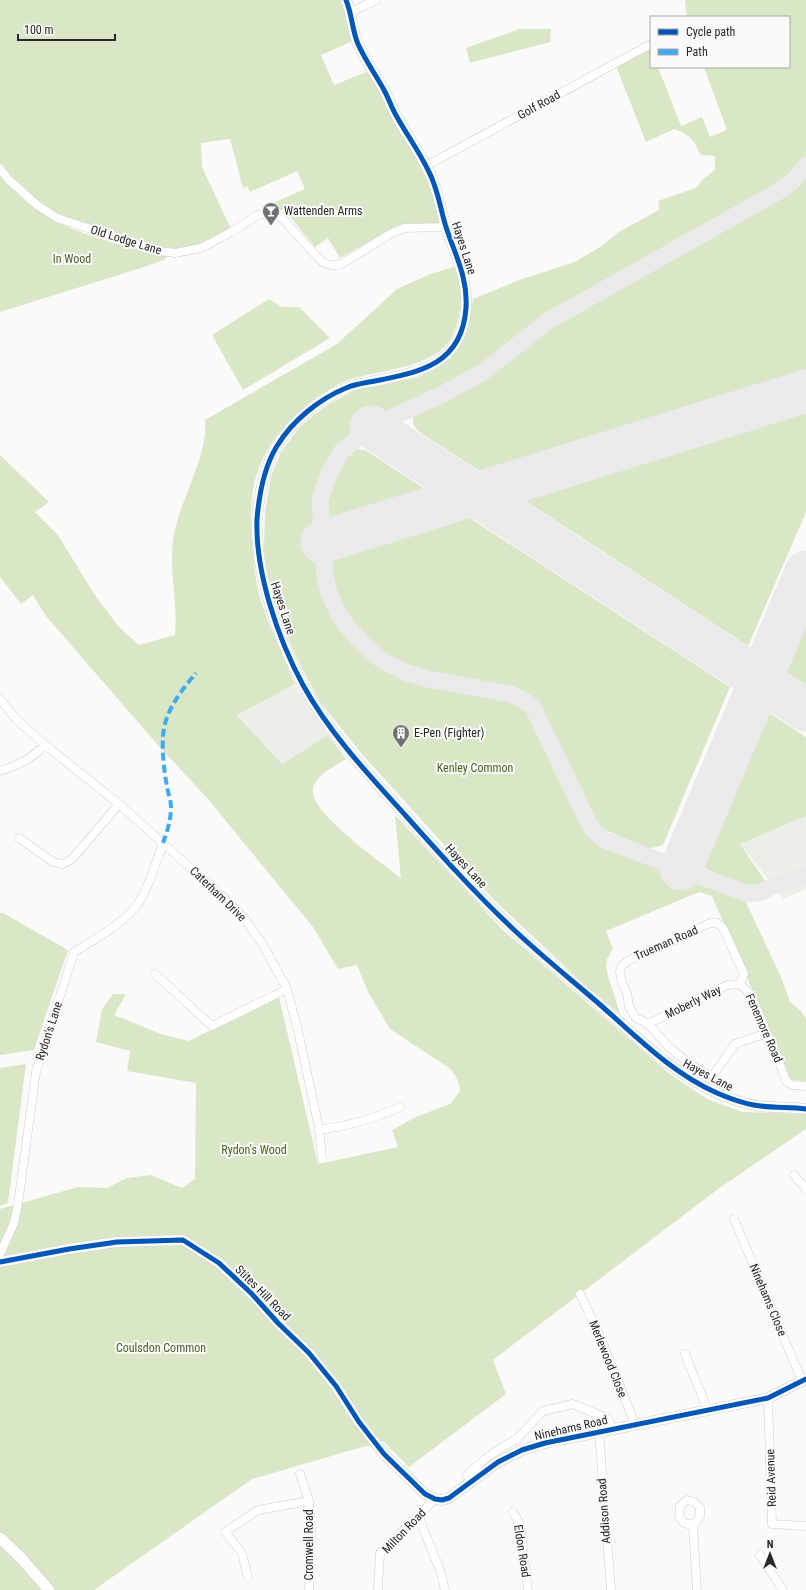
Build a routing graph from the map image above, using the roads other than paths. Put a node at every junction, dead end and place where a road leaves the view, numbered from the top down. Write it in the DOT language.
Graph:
graph roads {
  1 [pos="346,0"];
  2 [pos="376,0"];
  3 [pos="351,12"];
  4 [pos="650,45"];
  5 [pos="426,166"];
  6 [pos="0,169"];
  7 [pos="446,227"];
  8 [pos="0,699"];
  9 [pos="45,745"];
  10 [pos="0,771"];
  11 [pos="119,804"];
  12 [pos="19,838"];
  13 [pos="163,843"];
  14 [pos="710,923"];
  15 [pos="155,974"];
  16 [pos="740,984"];
  17 [pos="287,989"];
  18 [pos="648,1024"];
  19 [pos="764,1034"];
  20 [pos="806,1086"];
  21 [pos="400,1107"];
  22 [pos="806,1109"];
  23 [pos="319,1130"];
  24 [pos="322,1159"];
  25 [pos="794,1175"];
  26 [pos="806,1189"];
  27 [pos="734,1219"];
  28 [pos="0,1254"];
  29 [pos="0,1262"];
  30 [pos="580,1294"];
  31 [pos="685,1354"];
  32 [pos="804,1380"];
  33 [pos="768,1398"];
  34 [pos="708,1411"];
  35 [pos="635,1424"];
  36 [pos="612,1429"];
  37 [pos="598,1432"];
  38 [pos="300,1474"];
  39 [pos="471,1482"];
  40 [pos="435,1499"];
  41 [pos="309,1501"];
  42 [pos="513,1512"];
  43 [pos="419,1514"];
  44 [pos="692,1525"];
  45 [pos="806,1526"];
  46 [pos="0,1538"];
  47 [pos="760,1556"];
  48 [pos="248,1578"];
  49 [pos="49,1590"];
  50 [pos="309,1590"];
  51 [pos="378,1590"];
  52 [pos="445,1590"];
  53 [pos="528,1590"];
  54 [pos="611,1590"];
  55 [pos="697,1590"];
  56 [pos="783,1590"];
  1 -- 3 [label="street, Hayes Lane"];
  2 -- 3 [label="street"];
  3 -- 5 [label="street, Hayes Lane"];
  4 -- 5 [label="street, Golf Road"];
  5 -- 7 [label="street, Hayes Lane"];
  6 -- 7 [label="street, Old Lodge Lane"];
  7 -- 22 [label="street, Hayes Lane"];
  8 -- 9 [label="street, Caterham Drive"];
  9 -- 10 [label="street"];
  9 -- 11 [label="street, Caterham Drive"];
  11 -- 12 [label="street"];
  11 -- 13 [label="street, Caterham Drive"];
  13 -- 17 [label="street, Caterham Drive"];
  13 -- 28 [label="street, Rydon's Lane"];
  14 -- 16 [label="street, Fenemore Road"];
  14 -- 18 [label="street, Trueman Road"];
  15 -- 17 [label="street"];
  16 -- 18 [label="street, Moberly Way"];
  16 -- 19 [label="street, Fenemore Road"];
  17 -- 23 [label="street, Caterham Drive"];
  18 -- 19 [label="street"];
  19 -- 20 [label="street, Fenemore Road"];
  21 -- 23 [label="street"];
  23 -- 24 [label="street, Caterham Drive"];
  25 -- 26 [label="street"];
  27 -- 32 [label="street, Ninehams Close"];
  29 -- 40 [label="street, Stites Hill Road"];
  30 -- 35 [label="street, Merlewood Close"];
  31 -- 34 [label="street"];
  32 -- 33 [label="street, Ninehams Road"];
  33 -- 34 [label="street, Ninehams Road"];
  33 -- 45 [label="street, Reid Avenue"];
  34 -- 35 [label="street, Ninehams Road"];
  35 -- 36 [label="street, Ninehams Road"];
  36 -- 37 [label="street, Ninehams Road"];
  36 -- 39 [label="street, Ninehams Road"];
  37 -- 39 [label="street, Ninehams Road"];
  37 -- 54 [label="street, Addison Road"];
  38 -- 41 [label="street, Cromwell Road"];
  39 -- 40 [label="street, Ninehams Road"];
  40 -- 43 [label="street, Milton Road"];
  41 -- 48 [label="street"];
  41 -- 50 [label="street, Cromwell Road"];
  42 -- 53 [label="street, Eldon Road"];
  43 -- 51 [label="street, Milton Road"];
  43 -- 52 [label="street"];
  44 -- 55 [label="street"];
  46 -- 49 [label="main road"];
  47 -- 56 [label="street"];
}
